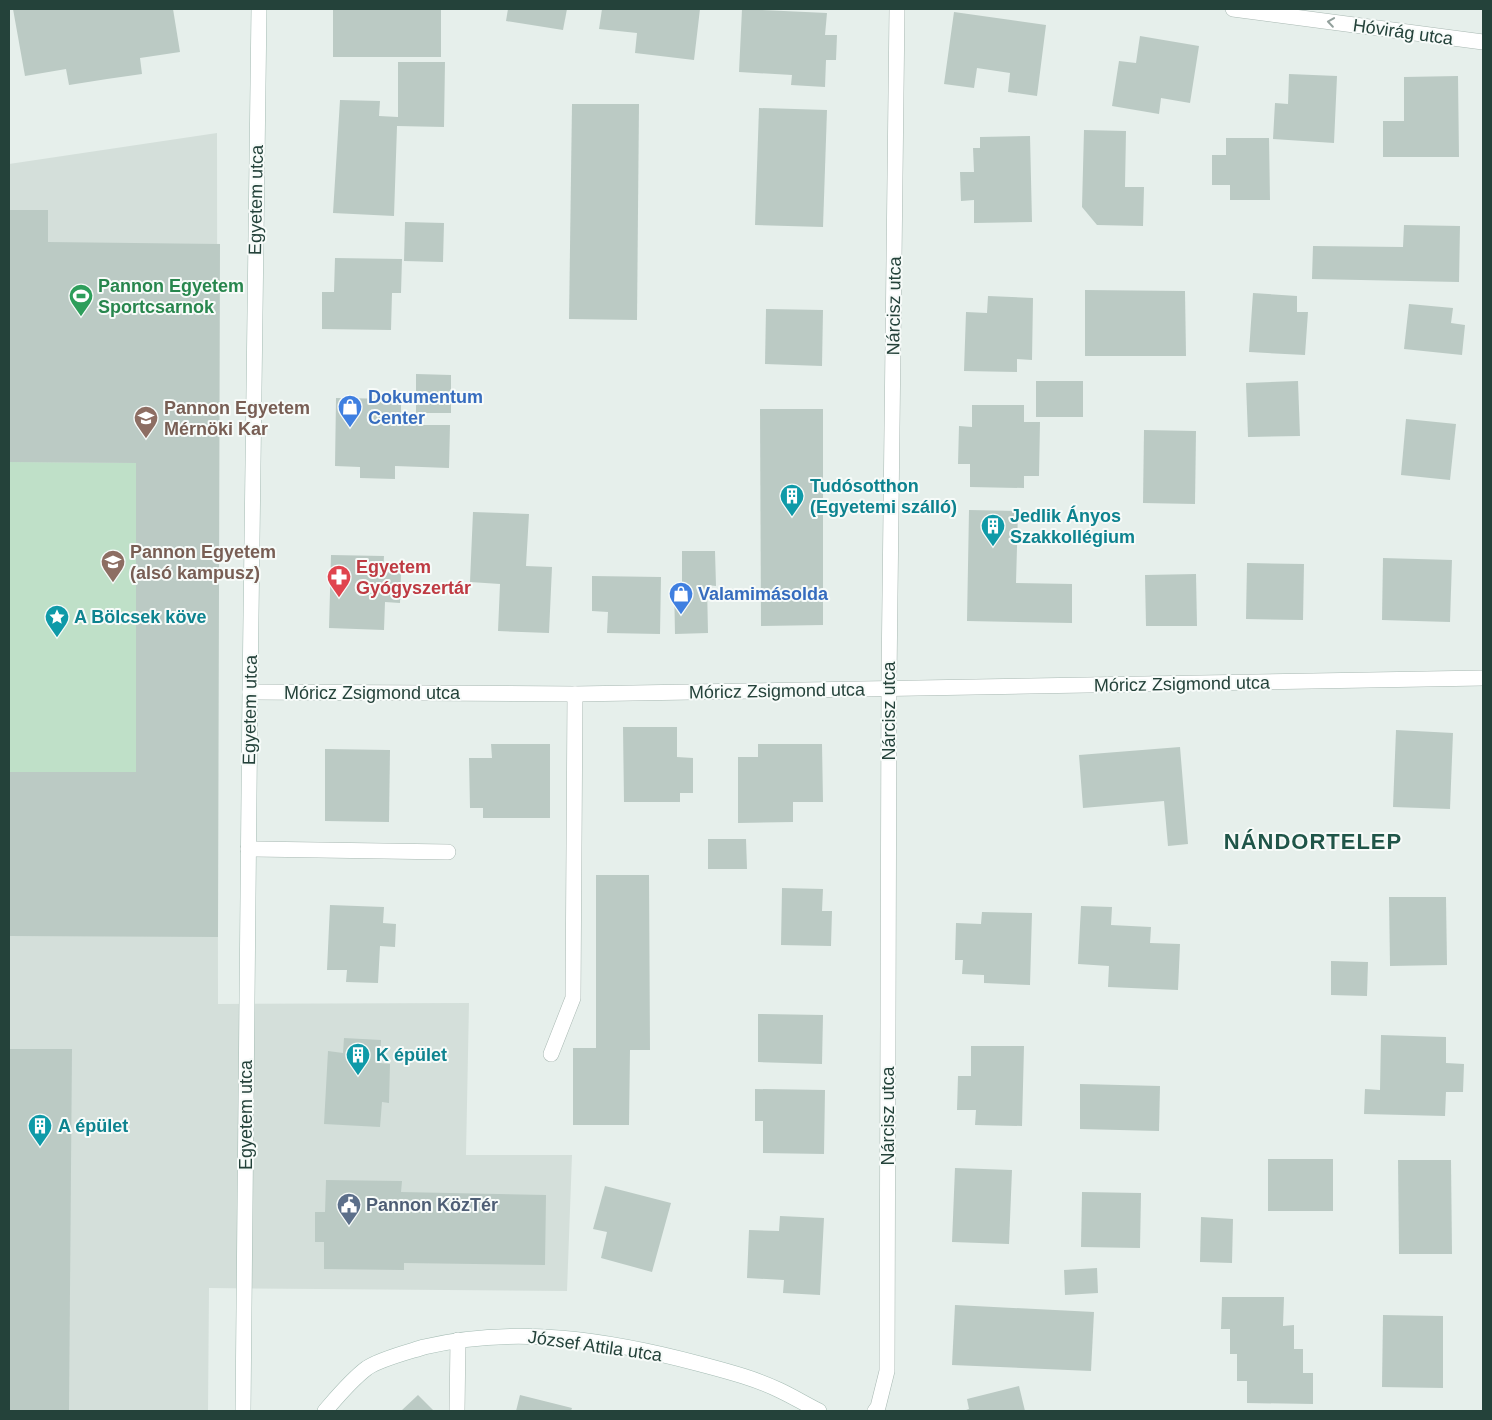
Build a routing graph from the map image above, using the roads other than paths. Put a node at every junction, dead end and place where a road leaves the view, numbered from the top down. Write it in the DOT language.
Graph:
graph roads {
  1 [pos="259,9"];
  2 [pos="897,9"];
  3 [pos="1233,9"];
  4 [pos="1483,42"];
  5 [pos="1483,678"];
  6 [pos="889,689"];
  7 [pos="250,692"];
  8 [pos="575,694"];
  9 [pos="248,849"];
  10 [pos="448,852"];
  11 [pos="552,1054"];
  12 [pos="458,1340"];
  13 [pos="244,1411"];
  14 [pos="325,1411"];
  15 [pos="457,1411"];
  16 [pos="818,1411"];
  17 [pos="875,1411"];
  1 -- 7 [label="street, Egyetem utca"];
  2 -- 6 [label="street, Nárcisz utca"];
  4 -- 3 [label="street, Hóvirág utca, one-way"];
  5 -- 6 [label="street, Móricz Zsigmond utca"];
  6 -- 8 [label="street, Móricz Zsigmond utca"];
  6 -- 17 [label="street, Nárcisz utca"];
  7 -- 8 [label="street, Móricz Zsigmond utca"];
  7 -- 9 [label="street, Egyetem utca"];
  8 -- 11 [label="street"];
  9 -- 10 [label="street"];
  9 -- 13 [label="street, Egyetem utca"];
  12 -- 14 [label="street, József Attila utca"];
  12 -- 15 [label="street"];
  12 -- 16 [label="street, József Attila utca"];
}
